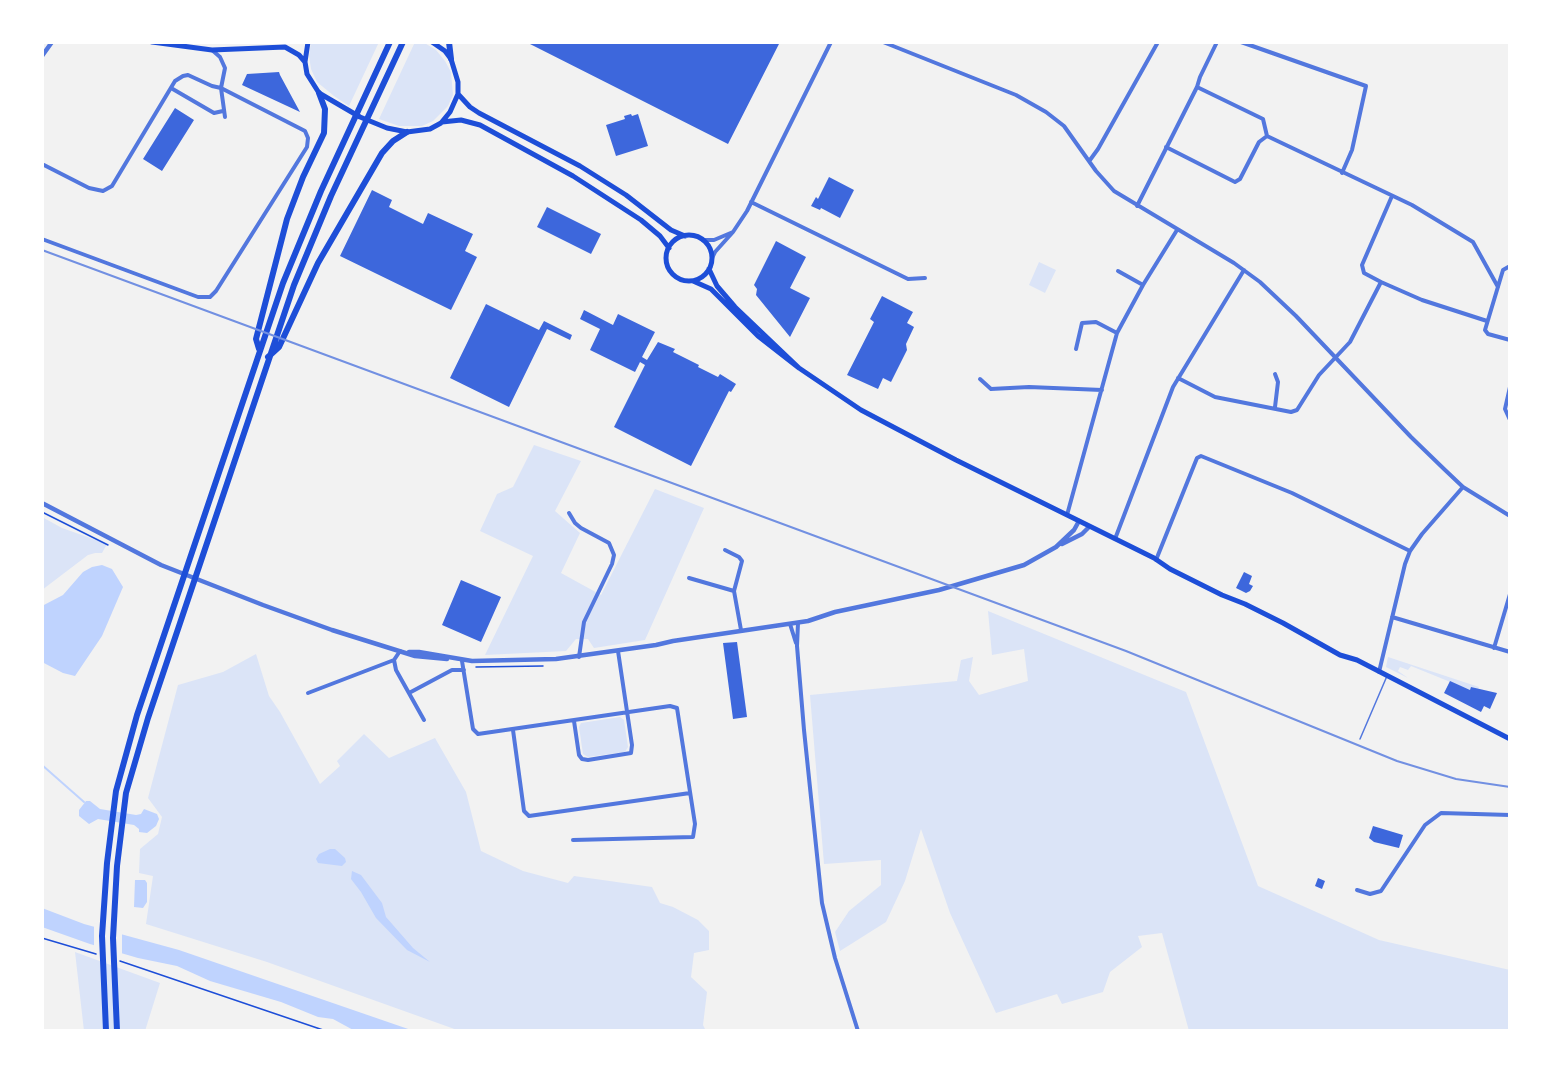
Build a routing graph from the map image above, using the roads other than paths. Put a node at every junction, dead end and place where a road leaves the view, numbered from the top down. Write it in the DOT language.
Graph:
graph roads {
  1 [pos="51,42"];
  2 [pos="152,42"];
  3 [pos="308,42"];
  4 [pos="390,42"];
  5 [pos="432,42"];
  6 [pos="449,42"];
  7 [pos="831,42"];
  8 [pos="883,42"];
  9 [pos="1158,42"];
  10 [pos="1217,42"];
  11 [pos="1241,42"];
  12 [pos="403,43"];
  13 [pos="212,50"];
  14 [pos="42,56"];
  15 [pos="451,59"];
  16 [pos="305,62"];
  17 [pos="1197,87"];
  18 [pos="171,88"];
  19 [pos="221,88"];
  20 [pos="319,93"];
  21 [pos="458,94"];
  22 [pos="223,111"];
  23 [pos="225,117"];
  24 [pos="441,123"];
  25 [pos="407,132"];
  26 [pos="1267,136"];
  27 [pos="1166,147"];
  28 [pos="1090,160"];
  29 [pos="42,164"];
  30 [pos="1342,173"];
  31 [pos="1392,196"];
  32 [pos="751,202"];
  33 [pos="1137,206"];
  34 [pos="1177,230"];
  35 [pos="733,232"];
  36 [pos="685,236"];
  37 [pos="42,239"];
  38 [pos="703,240"];
  39 [pos="669,248"];
  40 [pos="712,258"];
  41 [pos="1510,266"];
  42 [pos="709,269"];
  43 [pos="1244,270"];
  44 [pos="1118,271"];
  45 [pos="925,279"];
  46 [pos="693,280"];
  47 [pos="1382,282"];
  48 [pos="1143,285"];
  49 [pos="1498,287"];
  50 [pos="1487,321"];
  51 [pos="1117,333"];
  52 [pos="259,340"];
  53 [pos="1510,340"];
  54 [pos="276,346"];
  55 [pos="1076,349"];
  56 [pos="1336,357"];
  57 [pos="799,369"];
  58 [pos="1275,374"];
  59 [pos="1178,378"];
  60 [pos="980,380"];
  61 [pos="1510,387"];
  62 [pos="1101,390"];
  63 [pos="1275,407"];
  64 [pos="1510,420"];
  65 [pos="1463,487"];
  66 [pos="42,503"];
  67 [pos="569,513"];
  68 [pos="1067,516"];
  69 [pos="1510,516"];
  70 [pos="1079,521"];
  71 [pos="1089,527"];
  72 [pos="1114,539"];
  73 [pos="1056,546"];
  74 [pos="725,550"];
  75 [pos="1410,551"];
  76 [pos="1156,560"];
  77 [pos="688,578"];
  78 [pos="734,591"];
  79 [pos="1510,594"];
  80 [pos="1392,617"];
  81 [pos="798,623"];
  82 [pos="790,624"];
  83 [pos="741,630"];
  84 [pos="797,646"];
  85 [pos="1494,648"];
  86 [pos="400,651"];
  87 [pos="618,651"];
  88 [pos="1510,652"];
  89 [pos="579,657"];
  90 [pos="394,660"];
  91 [pos="463,666"];
  92 [pos="1379,672"];
  93 [pos="1387,676"];
  94 [pos="308,693"];
  95 [pos="409,693"];
  96 [pos="627,712"];
  97 [pos="424,720"];
  98 [pos="574,721"];
  99 [pos="513,730"];
  100 [pos="1360,739"];
  101 [pos="1510,739"];
  102 [pos="690,794"];
  103 [pos="1510,815"];
  104 [pos="573,840"];
  105 [pos="1357,890"];
  106 [pos="106,1031"];
  107 [pos="117,1031"];
  108 [pos="858,1031"];
  1 -- 14 [label="street"];
  2 -- 13 [label="main road"];
  3 -- 16 [label="main road"];
  4 -- 52 [label="highway"];
  5 -- 15 [label="main road"];
  6 -- 15 [label="highway"];
  7 -- 32 [label="street"];
  8 -- 28 [label="street"];
  9 -- 28 [label="street"];
  10 -- 17 [label="street"];
  11 -- 30 [label="street"];
  12 -- 54 [label="highway"];
  13 -- 16 [label="main road"];
  13 -- 19 [label="street"];
  15 -- 21 [label="main road"];
  16 -- 20 [label="main road"];
  17 -- 26 [label="street"];
  17 -- 27 [label="street"];
  18 -- 19 [label="street"];
  18 -- 22 [label="street"];
  18 -- 29 [label="street"];
  19 -- 22 [label="street"];
  19 -- 37 [label="street"];
  20 -- 25 [label="main road"];
  20 -- 52 [label="highway"];
  21 -- 24 [label="main road"];
  21 -- 36 [label="main road"];
  22 -- 23 [label="street"];
  24 -- 25 [label="main road"];
  24 -- 39 [label="main road"];
  25 -- 54 [label="highway"];
  26 -- 27 [label="street"];
  26 -- 30 [label="street"];
  27 -- 33 [label="street"];
  28 -- 33 [label="street"];
  30 -- 31 [label="street"];
  31 -- 47 [label="street"];
  31 -- 49 [label="street"];
  32 -- 35 [label="street"];
  32 -- 45 [label="street"];
  33 -- 34 [label="street"];
  34 -- 43 [label="street"];
  34 -- 48 [label="street"];
  35 -- 38 [label="street"];
  35 -- 40 [label="street"];
  36 -- 38 [label="main road"];
  36 -- 39 [label="main road"];
  38 -- 40 [label="main road"];
  39 -- 46 [label="main road"];
  40 -- 42 [label="main road"];
  41 -- 49 [label="street"];
  42 -- 46 [label="main road"];
  42 -- 57 [label="main road"];
  43 -- 56 [label="street"];
  43 -- 59 [label="street"];
  44 -- 48 [label="street"];
  46 -- 57 [label="main road"];
  47 -- 50 [label="street"];
  47 -- 56 [label="street"];
  48 -- 51 [label="street"];
  49 -- 50 [label="street"];
  50 -- 53 [label="street"];
  51 -- 55 [label="street"];
  51 -- 62 [label="street"];
  52 -- 106 [label="highway"];
  54 -- 107 [label="highway"];
  56 -- 63 [label="street"];
  56 -- 65 [label="street"];
  57 -- 68 [label="main road"];
  58 -- 63 [label="street"];
  59 -- 63 [label="street"];
  59 -- 72 [label="street"];
  60 -- 62 [label="street"];
  61 -- 64 [label="street"];
  62 -- 68 [label="street"];
  65 -- 69 [label="street"];
  65 -- 75 [label="street"];
  66 -- 86 [label="street"];
  67 -- 89 [label="street"];
  68 -- 70 [label="main road"];
  70 -- 71 [label="main road"];
  70 -- 73 [label="street"];
  71 -- 72 [label="main road"];
  71 -- 73 [label="street"];
  72 -- 76 [label="main road"];
  73 -- 81 [label="street"];
  74 -- 78 [label="street"];
  75 -- 76 [label="street"];
  75 -- 80 [label="street"];
  76 -- 92 [label="main road"];
  77 -- 78 [label="street"];
  78 -- 83 [label="street"];
  79 -- 85 [label="street"];
  80 -- 85 [label="street"];
  80 -- 92 [label="street"];
  81 -- 82 [label="street"];
  81 -- 84 [label="street"];
  82 -- 83 [label="street"];
  82 -- 84 [label="street"];
  83 -- 87 [label="street"];
  84 -- 108 [label="street"];
  85 -- 88 [label="street"];
  86 -- 90 [label="street"];
  86 -- 91 [label="street"];
  87 -- 89 [label="street"];
  87 -- 96 [label="street"];
  89 -- 91 [label="street"];
  90 -- 94 [label="street"];
  90 -- 95 [label="street"];
  91 -- 95 [label="street"];
  91 -- 99 [label="street"];
  92 -- 93 [label="main road"];
  93 -- 100 [label="lane"];
  93 -- 101 [label="main road"];
  95 -- 97 [label="street"];
  96 -- 98 [label="street"];
  96 -- 98 [label="street"];
  96 -- 102 [label="street"];
  98 -- 99 [label="street"];
  99 -- 102 [label="street"];
  102 -- 104 [label="street"];
  103 -- 105 [label="street"];
}
